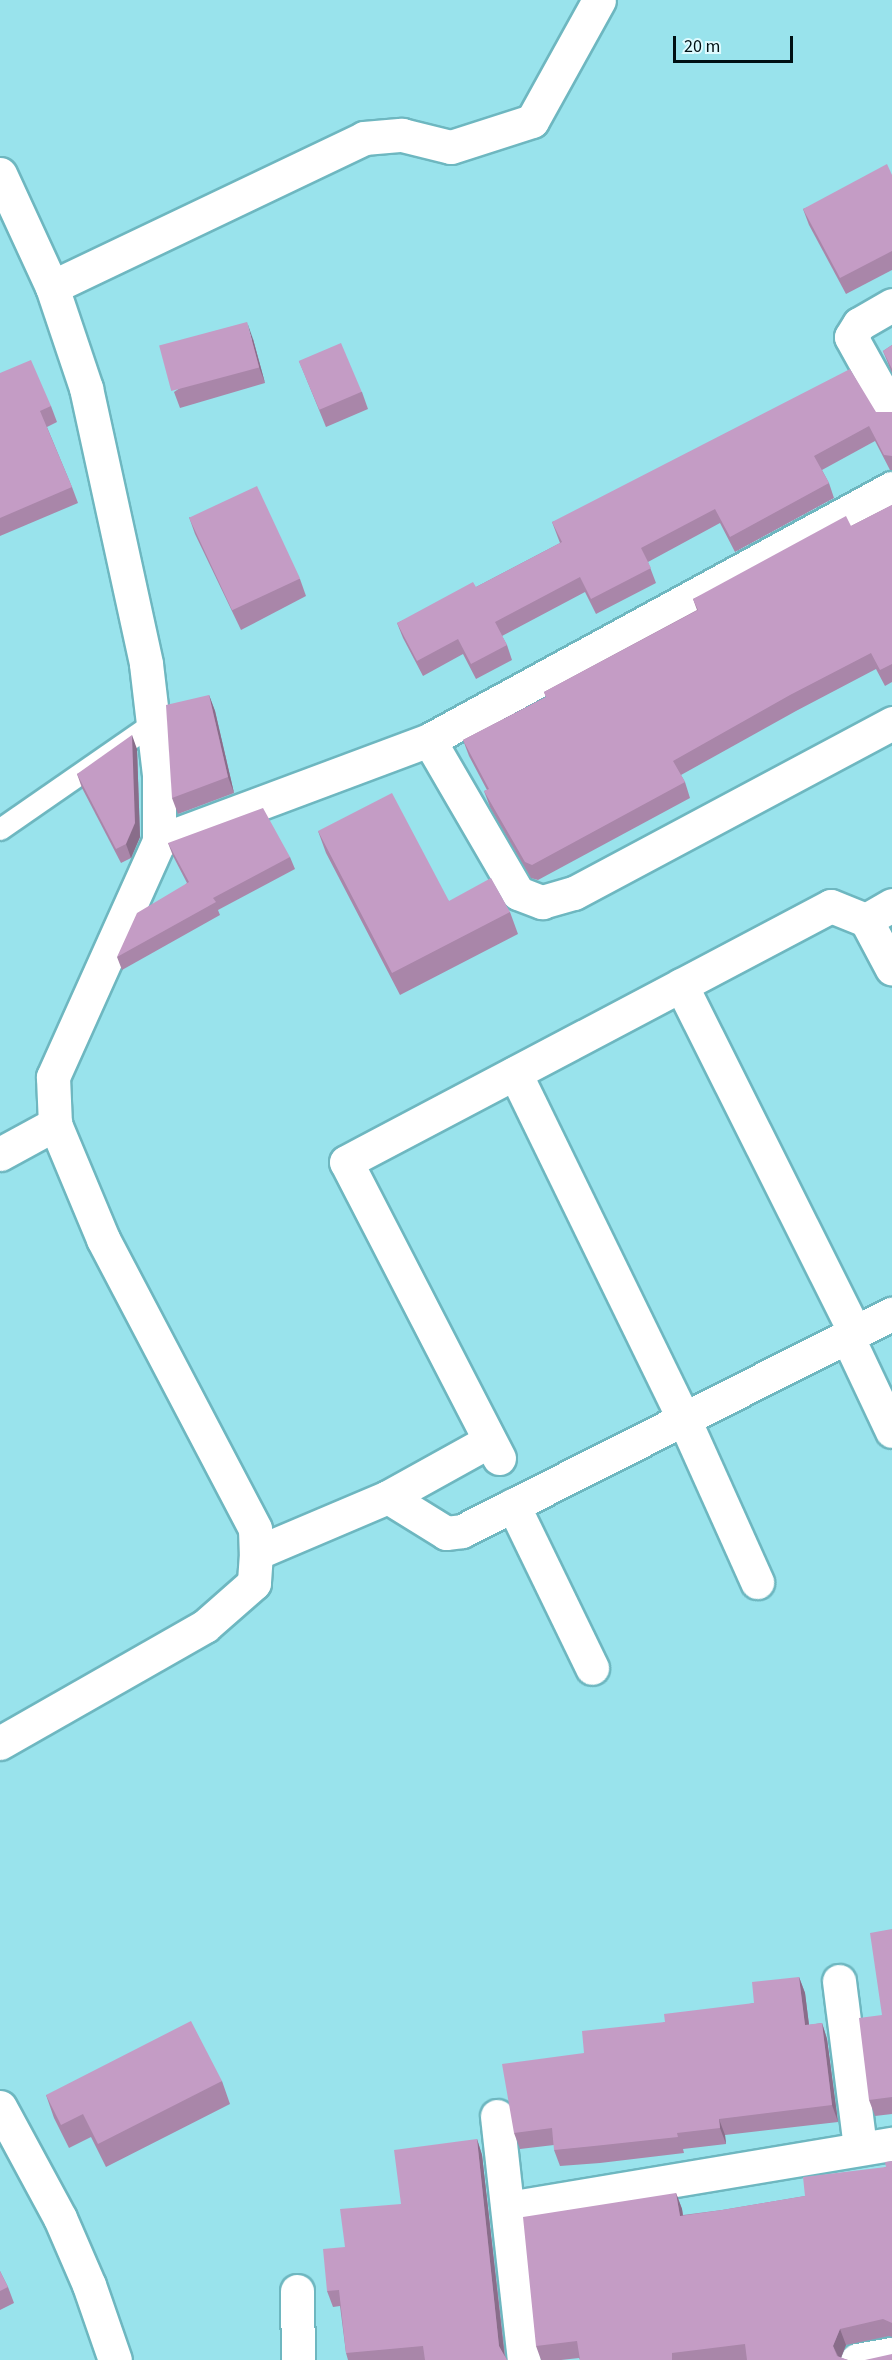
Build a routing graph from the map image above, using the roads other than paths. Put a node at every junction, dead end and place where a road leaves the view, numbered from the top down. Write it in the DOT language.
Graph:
graph roads {
  1 [pos="599,0"];
  2 [pos="0,174"];
  3 [pos="52,287"];
  4 [pos="892,305"];
  5 [pos="892,411"];
  6 [pos="892,488"];
  7 [pos="153,723"];
  8 [pos="892,723"];
  9 [pos="429,740"];
  10 [pos="0,829"];
  11 [pos="159,841"];
  12 [pos="879,913"];
  13 [pos="892,969"];
  14 [pos="681,985"];
  15 [pos="515,1073"];
  16 [pos="55,1124"];
  17 [pos="0,1154"];
  18 [pos="892,1314"];
  19 [pos="851,1334"];
  20 [pos="683,1417"];
  21 [pos="892,1431"];
  22 [pos="388,1497"];
  23 [pos="513,1505"];
  24 [pos="256,1553"];
  25 [pos="757,1582"];
  26 [pos="592,1668"];
  27 [pos="0,1743"];
  28 [pos="839,1981"];
  29 [pos="0,2107"];
  30 [pos="497,2116"];
  31 [pos="892,2144"];
  32 [pos="860,2148"];
  33 [pos="508,2208"];
  34 [pos="297,2290"];
  35 [pos="892,2354"];
  36 [pos="115,2360"];
  37 [pos="298,2360"];
  38 [pos="524,2360"];
  39 [pos="857,2360"];
  1 -- 3 [label="street"];
  2 -- 3 [label="street"];
  3 -- 7 [label="street"];
  4 -- 5 [label="street"];
  6 -- 9 [label="street"];
  7 -- 10 [label="lane"];
  7 -- 11 [label="street"];
  8 -- 9 [label="street"];
  9 -- 11 [label="street"];
  11 -- 16 [label="street"];
  12 -- 13 [label="street"];
  12 -- 14 [label="street"];
  14 -- 15 [label="street"];
  14 -- 19 [label="street"];
  15 -- 20 [label="street"];
  15 -- 22 [label="street"];
  16 -- 17 [label="street"];
  16 -- 24 [label="street"];
  18 -- 19 [label="street"];
  19 -- 20 [label="street"];
  19 -- 21 [label="street"];
  20 -- 23 [label="street"];
  20 -- 25 [label="street"];
  22 -- 23 [label="street"];
  22 -- 24 [label="street"];
  23 -- 26 [label="street"];
  24 -- 27 [label="street"];
  28 -- 32 [label="street"];
  29 -- 36 [label="street"];
  30 -- 33 [label="street"];
  31 -- 32 [label="street"];
  32 -- 33 [label="street"];
  33 -- 38 [label="street"];
  34 -- 37 [label="street"];
  35 -- 39 [label="street"];
}
